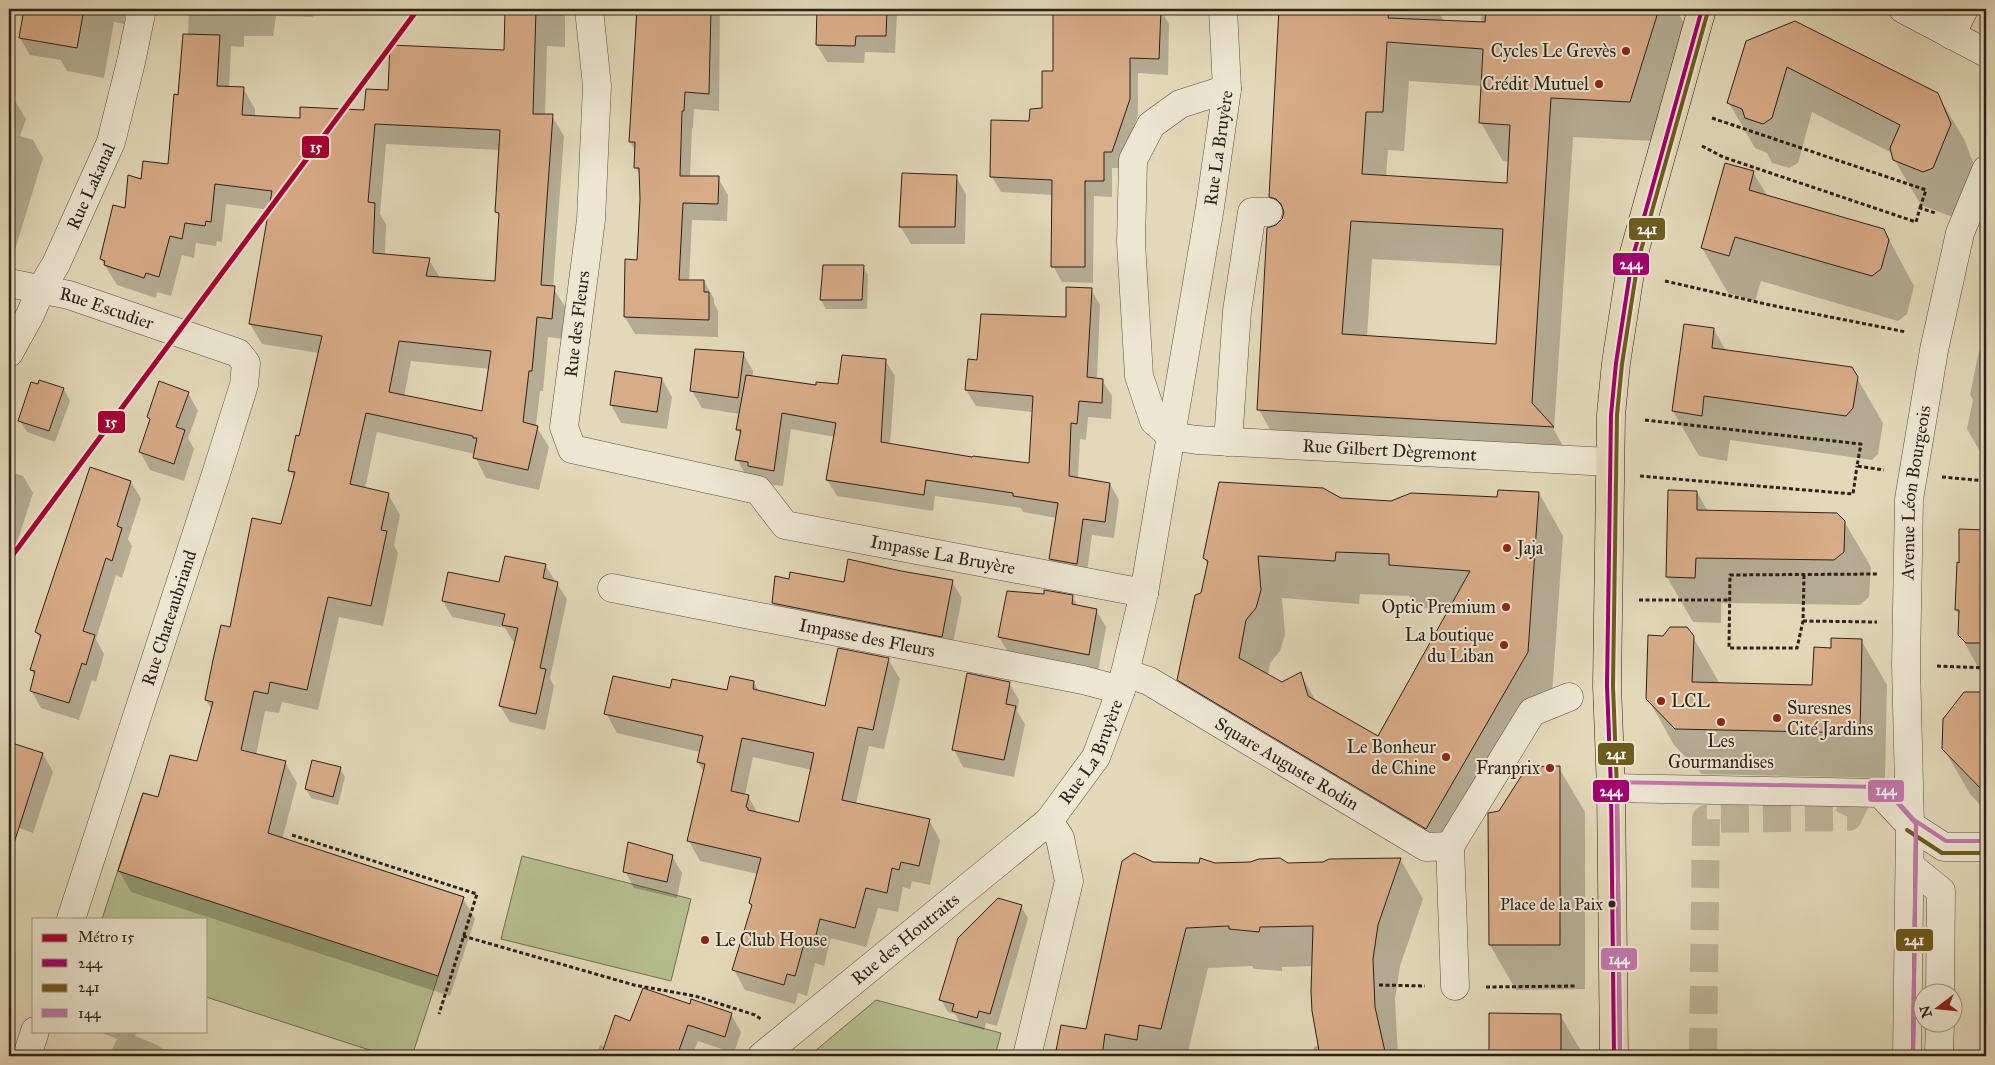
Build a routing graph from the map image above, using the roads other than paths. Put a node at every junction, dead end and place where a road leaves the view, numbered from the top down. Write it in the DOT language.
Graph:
graph roads {
  1 [pos="142,9"];
  2 [pos="589,9"];
  3 [pos="1223,9"];
  4 [pos="1702,9"];
  5 [pos="1903,9"];
  6 [pos="1964,9"];
  7 [pos="1951,34"];
  8 [pos="1986,53"];
  9 [pos="1227,89"];
  10 [pos="1986,170"];
  11 [pos="1268,224"];
  12 [pos="9,283"];
  13 [pos="42,289"];
  14 [pos="202,342"];
  15 [pos="9,352"];
  16 [pos="1170,436"];
  17 [pos="1235,443"];
  18 [pos="1609,462"];
  19 [pos="758,490"];
  20 [pos="612,588"];
  21 [pos="1144,593"];
  22 [pos="1123,682"];
  23 [pos="1569,698"];
  24 [pos="1612,788"];
  25 [pos="1049,821"];
  26 [pos="1910,825"];
  27 [pos="1450,846"];
  28 [pos="1986,847"];
  29 [pos="1910,866"];
  30 [pos="71,918"];
  31 [pos="1940,982"];
  32 [pos="1455,986"];
  33 [pos="35,1032"];
  34 [pos="1940,1032"];
  35 [pos="27,1056"];
  36 [pos="762,1056"];
  37 [pos="1027,1056"];
  38 [pos="1614,1056"];
  39 [pos="1907,1056"];
  40 [pos="1939,1056"];
  1 -- 13 [label="street, Rue Lakanal"];
  2 -- 19 [label="street, Rue des Fleurs"];
  3 -- 9 [label="street"];
  4 -- 18 [label="main road"];
  5 -- 7 [label="street"];
  6 -- 7 [label="street"];
  7 -- 8 [label="street"];
  9 -- 16 [label="street, Rue La Bruyère"];
  9 -- 16 [label="street, Rue La Bruyère"];
  10 -- 26 [label="street, Avenue Léon Bourgeois"];
  11 -- 17 [label="street"];
  12 -- 13 [label="street, Rue Escudier"];
  13 -- 14 [label="street, Rue Escudier"];
  13 -- 15 [label="street, Rue Lakanal"];
  14 -- 30 [label="street, Rue Chateaubriand"];
  16 -- 17 [label="street, Rue Gilbert Dègremont"];
  16 -- 21 [label="street, Rue La Bruyère"];
  17 -- 18 [label="street, Rue Gilbert Dègremont"];
  18 -- 24 [label="main road"];
  19 -- 21 [label="street, Impasse La Bruyère"];
  20 -- 22 [label="street, Impasse des Fleurs"];
  21 -- 22 [label="street, Rue La Bruyère"];
  22 -- 25 [label="street, Rue La Bruyère"];
  22 -- 27 [label="street, Square Auguste Rodin"];
  23 -- 27 [label="street"];
  24 -- 26 [label="street"];
  24 -- 38 [label="main road"];
  25 -- 36 [label="street, Rue des Houtraits"];
  25 -- 37 [label="street, Rue La Bruyère"];
  26 -- 28 [label="street"];
  26 -- 29 [label="street"];
  27 -- 32 [label="street"];
  29 -- 31 [label="street"];
  29 -- 39 [label="street"];
  33 -- 35 [label="street"];
  34 -- 40 [label="street"];
}
